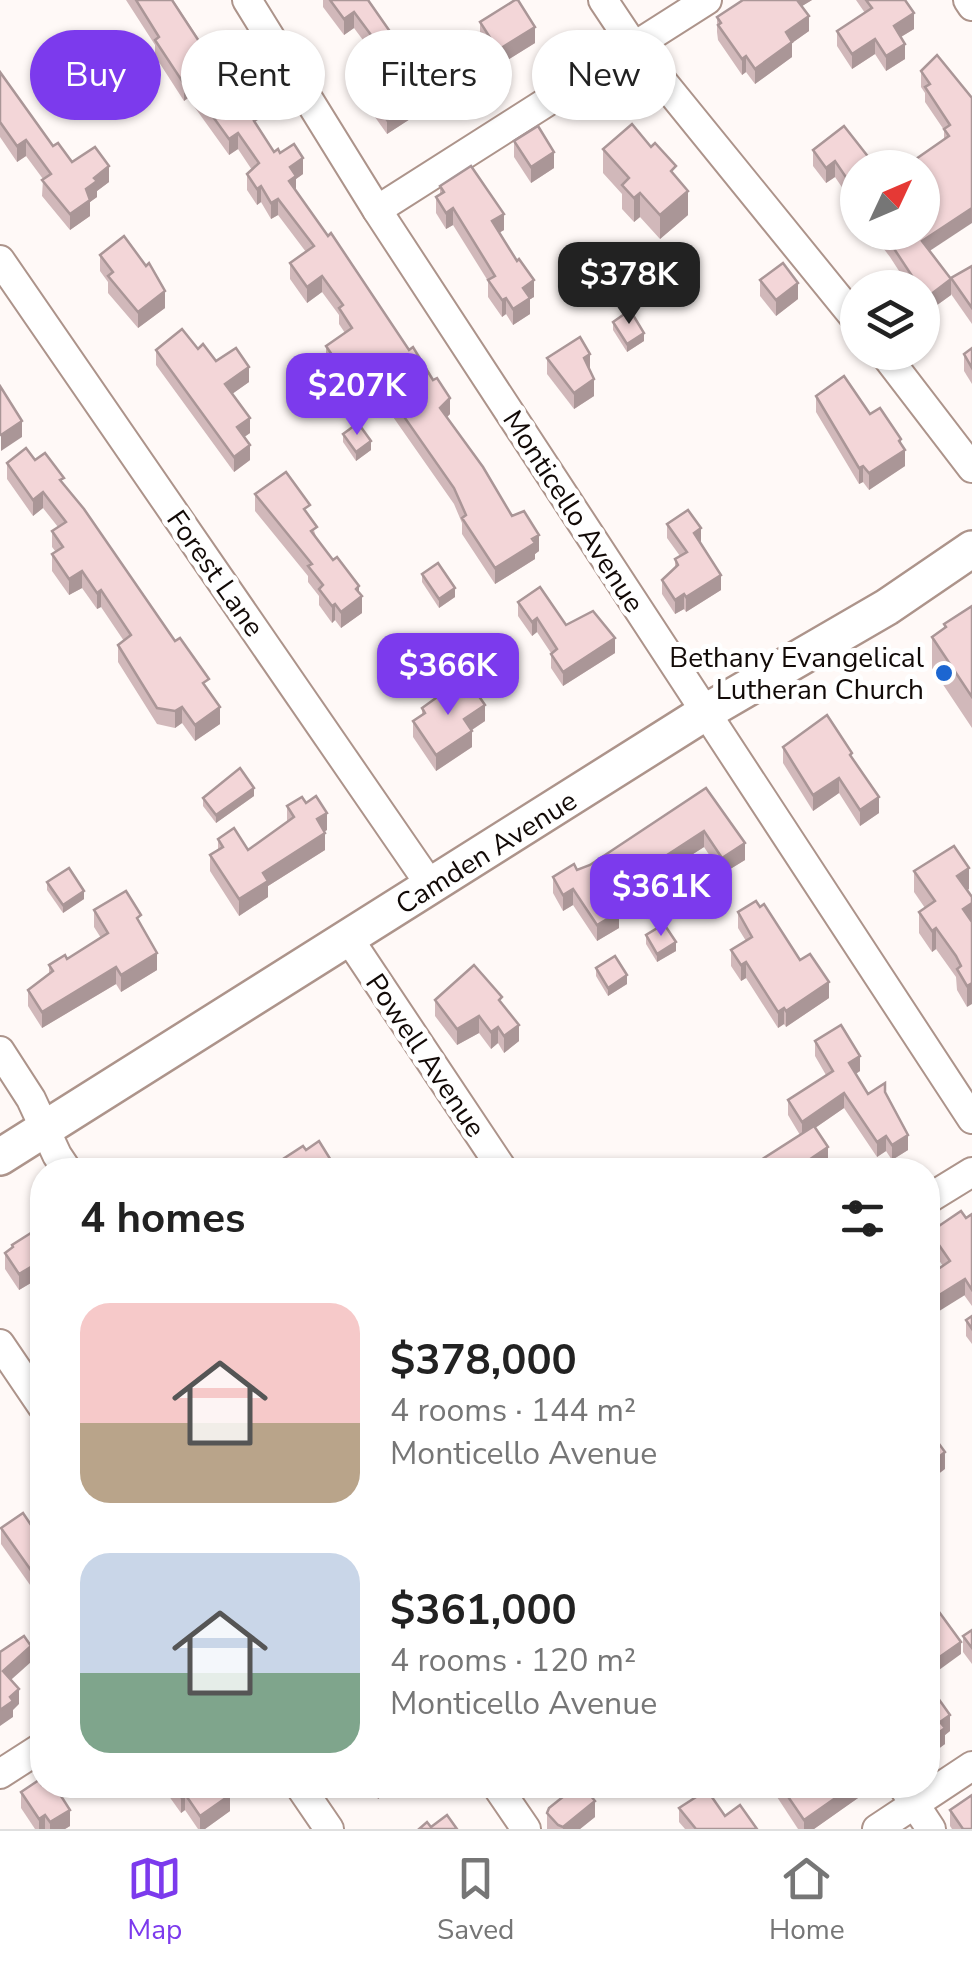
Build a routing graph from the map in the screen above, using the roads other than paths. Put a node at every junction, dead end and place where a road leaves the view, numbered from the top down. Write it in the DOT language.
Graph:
graph roads {
  1 [pos="247,0"];
  2 [pos="603,0"];
  3 [pos="707,0"];
  4 [pos="623,30"];
  5 [pos="658,30"];
  6 [pos="676,98"];
  7 [pos="532,110"];
  8 [pos="377,210"];
  9 [pos="0,260"];
  10 [pos="840,300"];
  11 [pos="896,370"];
  12 [pos="972,468"];
  13 [pos="972,548"];
  14 [pos="706,712"];
  15 [pos="431,886"];
  16 [pos="349,940"];
  17 [pos="0,1051"];
  18 [pos="972,1119"];
  19 [pos="45,1129"];
  20 [pos="0,1157"];
  21 [pos="61,1158"];
  22 [pos="495,1158"];
  23 [pos="972,1172"];
  24 [pos="940,1192"];
  25 [pos="0,1344"];
  26 [pos="30,1388"];
  27 [pos="30,1755"];
  28 [pos="972,1766"];
  29 [pos="0,1774"];
  30 [pos="940,1789"];
  31 [pos="308,1798"];
  32 [pos="505,1798"];
  33 [pos="916,1806"];
  34 [pos="329,1829"];
  35 [pos="526,1829"];
  36 [pos="877,1829"];
  1 -- 8 [label="street, Monticello Avenue"];
  2 -- 4 [label="street"];
  3 -- 5 [label="street"];
  6 -- 10 [label="street"];
  7 -- 8 [label="street"];
  8 -- 14 [label="street, Monticello Avenue"];
  9 -- 15 [label="street, Forest Lane"];
  11 -- 12 [label="street"];
  13 -- 14 [label="street, Camden Avenue"];
  14 -- 15 [label="street, Camden Avenue"];
  14 -- 18 [label="street, Monticello Avenue"];
  15 -- 16 [label="street, Camden Avenue"];
  16 -- 19 [label="street, Camden Avenue"];
  16 -- 22 [label="street, Powell Avenue"];
  17 -- 19 [label="street"];
  19 -- 20 [label="street, Camden Avenue"];
  19 -- 21 [label="street"];
  23 -- 24 [label="street"];
  25 -- 26 [label="street"];
  27 -- 29 [label="street"];
  28 -- 30 [label="street"];
  31 -- 34 [label="street"];
  32 -- 35 [label="street"];
  33 -- 36 [label="street"];
}
